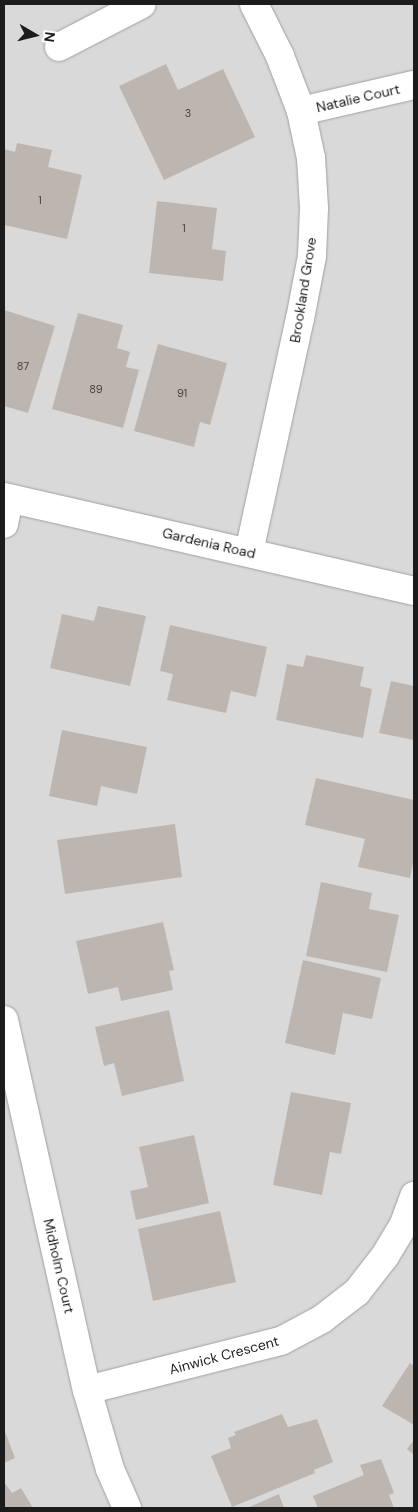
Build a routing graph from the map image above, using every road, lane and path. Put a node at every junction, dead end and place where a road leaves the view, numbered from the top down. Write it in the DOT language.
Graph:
graph roads {
  1 [pos="142,4"];
  2 [pos="254,4"];
  3 [pos="59,47"];
  4 [pos="414,85"];
  5 [pos="301,111"];
  6 [pos="5,506"];
  7 [pos="249,552"];
  8 [pos="414,591"];
  9 [pos="4,1020"];
  10 [pos="414,1196"];
  11 [pos="87,1390"];
  12 [pos="127,1508"];
  1 -- 3 [label="street"];
  2 -- 5 [label="street, Brookland Grove"];
  4 -- 5 [label="street, Natalie Court"];
  5 -- 7 [label="street, Brookland Grove"];
  6 -- 7 [label="street, Gardenia Road"];
  7 -- 8 [label="street, Gardenia Road"];
  9 -- 11 [label="street, Midholm Court"];
  10 -- 11 [label="street, Ainwick Crescent"];
  11 -- 12 [label="street, Midholm Court"];
}
